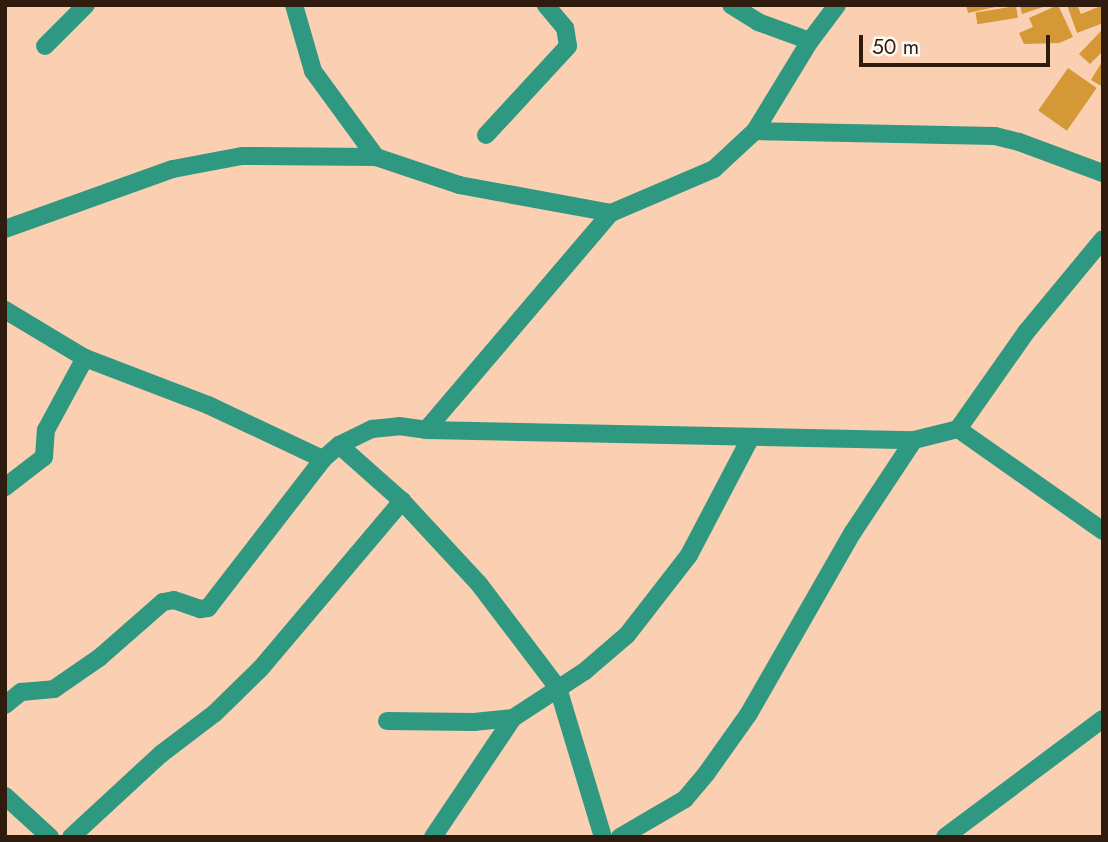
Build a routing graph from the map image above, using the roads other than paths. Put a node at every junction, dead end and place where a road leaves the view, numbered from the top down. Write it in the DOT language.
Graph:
graph roads {
  1 [pos="86,5"];
  2 [pos="294,5"];
  3 [pos="546,5"];
  4 [pos="731,5"];
  5 [pos="837,5"];
  6 [pos="810,41"];
  7 [pos="45,46"];
  8 [pos="755,131"];
  9 [pos="486,135"];
  10 [pos="376,157"];
  11 [pos="1103,173"];
  12 [pos="611,213"];
  13 [pos="5,229"];
  14 [pos="1103,239"];
  15 [pos="5,310"];
  16 [pos="85,358"];
  17 [pos="958,429"];
  18 [pos="426,430"];
  19 [pos="751,438"];
  20 [pos="914,440"];
  21 [pos="339,445"];
  22 [pos="323,459"];
  23 [pos="5,487"];
  24 [pos="402,501"];
  25 [pos="1103,531"];
  26 [pos="558,688"];
  27 [pos="5,705"];
  28 [pos="513,718"];
  29 [pos="1103,719"];
  30 [pos="387,721"];
  31 [pos="5,796"];
  32 [pos="50,837"];
  33 [pos="71,837"];
  34 [pos="433,837"];
  35 [pos="603,837"];
  36 [pos="620,837"];
  37 [pos="945,837"];
  1 -- 7 [label="street"];
  2 -- 10 [label="street"];
  3 -- 9 [label="street"];
  4 -- 6 [label="street"];
  5 -- 6 [label="street"];
  6 -- 8 [label="street"];
  8 -- 11 [label="street"];
  8 -- 12 [label="street"];
  10 -- 12 [label="street"];
  10 -- 13 [label="street"];
  12 -- 18 [label="street"];
  14 -- 17 [label="street"];
  15 -- 16 [label="street"];
  16 -- 22 [label="street"];
  16 -- 23 [label="street"];
  17 -- 20 [label="street"];
  17 -- 25 [label="street"];
  18 -- 19 [label="street"];
  18 -- 21 [label="street"];
  19 -- 20 [label="street"];
  19 -- 26 [label="street"];
  20 -- 36 [label="street"];
  21 -- 22 [label="street"];
  21 -- 24 [label="street"];
  22 -- 27 [label="street"];
  24 -- 26 [label="street"];
  24 -- 33 [label="street"];
  26 -- 28 [label="street"];
  26 -- 35 [label="street"];
  28 -- 30 [label="street"];
  28 -- 34 [label="street"];
  29 -- 37 [label="street"];
  31 -- 32 [label="street"];
}
